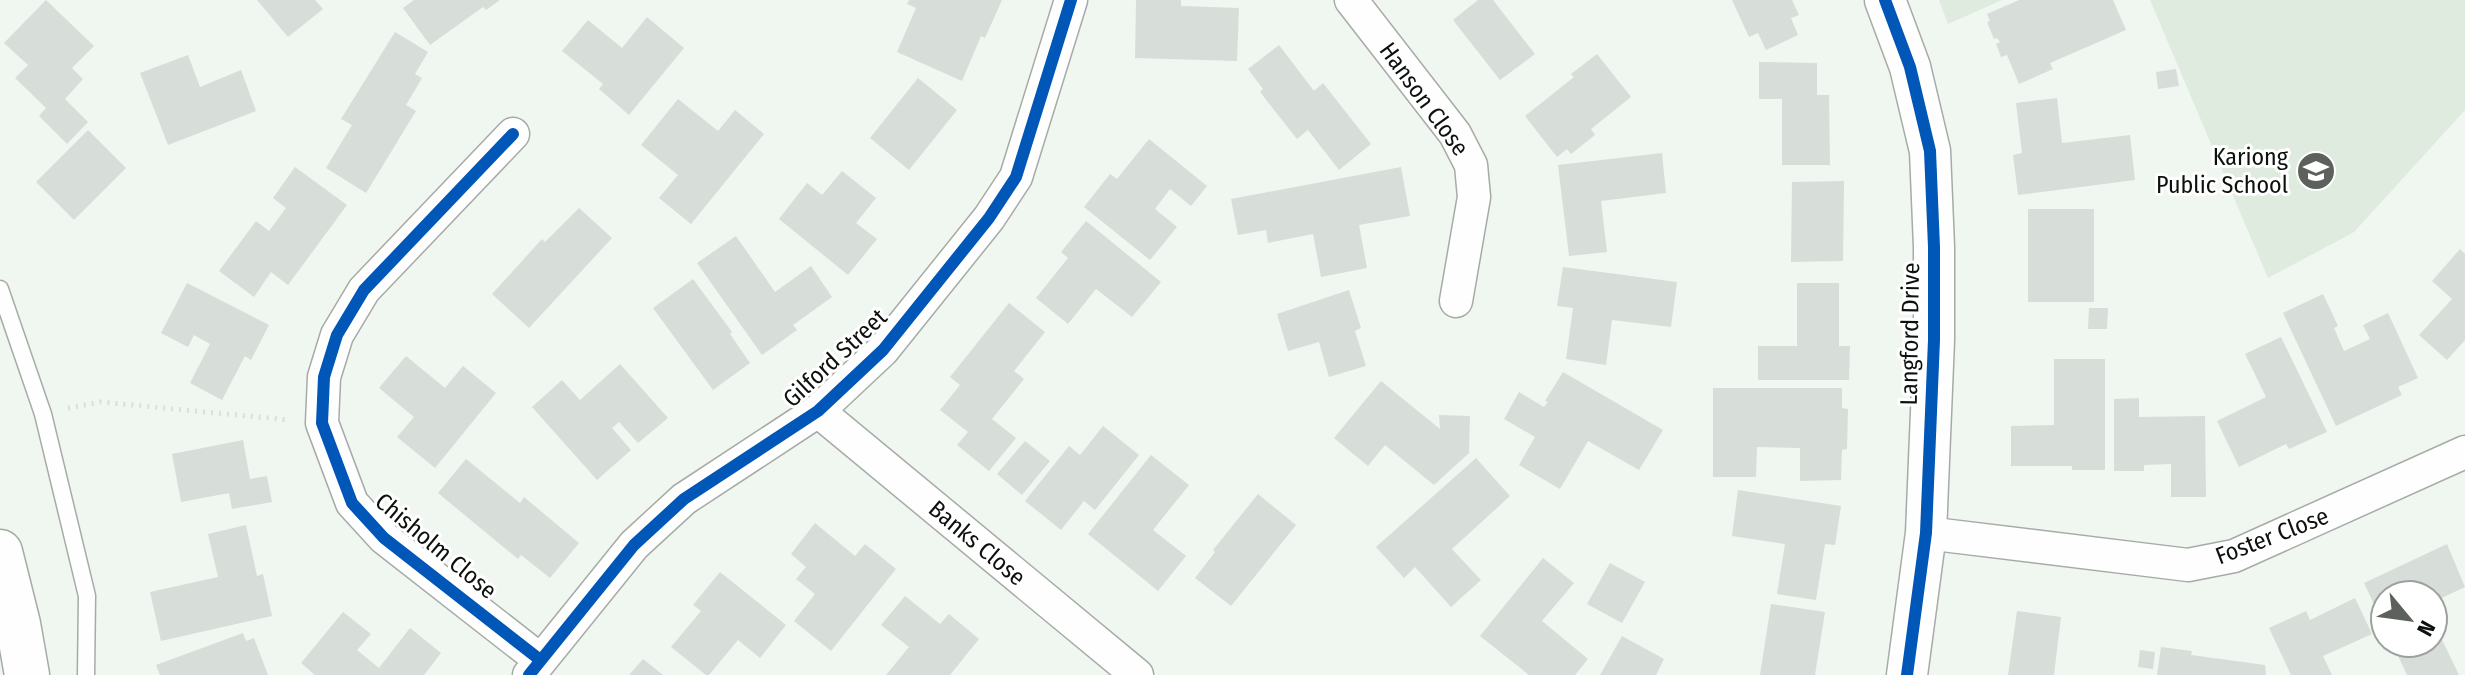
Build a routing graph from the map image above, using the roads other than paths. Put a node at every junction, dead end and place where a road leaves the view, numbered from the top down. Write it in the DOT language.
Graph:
graph roads {
  1 [pos="1071,0"];
  2 [pos="1351,0"];
  3 [pos="1885,0"];
  4 [pos="513,134"];
  5 [pos="0,289"];
  6 [pos="1456,301"];
  7 [pos="818,411"];
  8 [pos="2465,452"];
  9 [pos="1926,533"];
  10 [pos="0,552"];
  11 [pos="534,667"];
  12 [pos="27,675"];
  13 [pos="86,675"];
  14 [pos="1137,675"];
  15 [pos="1907,675"];
  1 -- 7 [label="street, Gilford Street"];
  2 -- 6 [label="street, Hanson Close"];
  3 -- 9 [label="street, Langford Drive"];
  4 -- 11 [label="street, Chisholm Close"];
  5 -- 13 [label="lane"];
  7 -- 11 [label="street, Gilford Street"];
  7 -- 14 [label="street, Banks Close"];
  8 -- 9 [label="street, Foster Close"];
  9 -- 15 [label="street, Langford Drive"];
  10 -- 12 [label="main road"];
}
